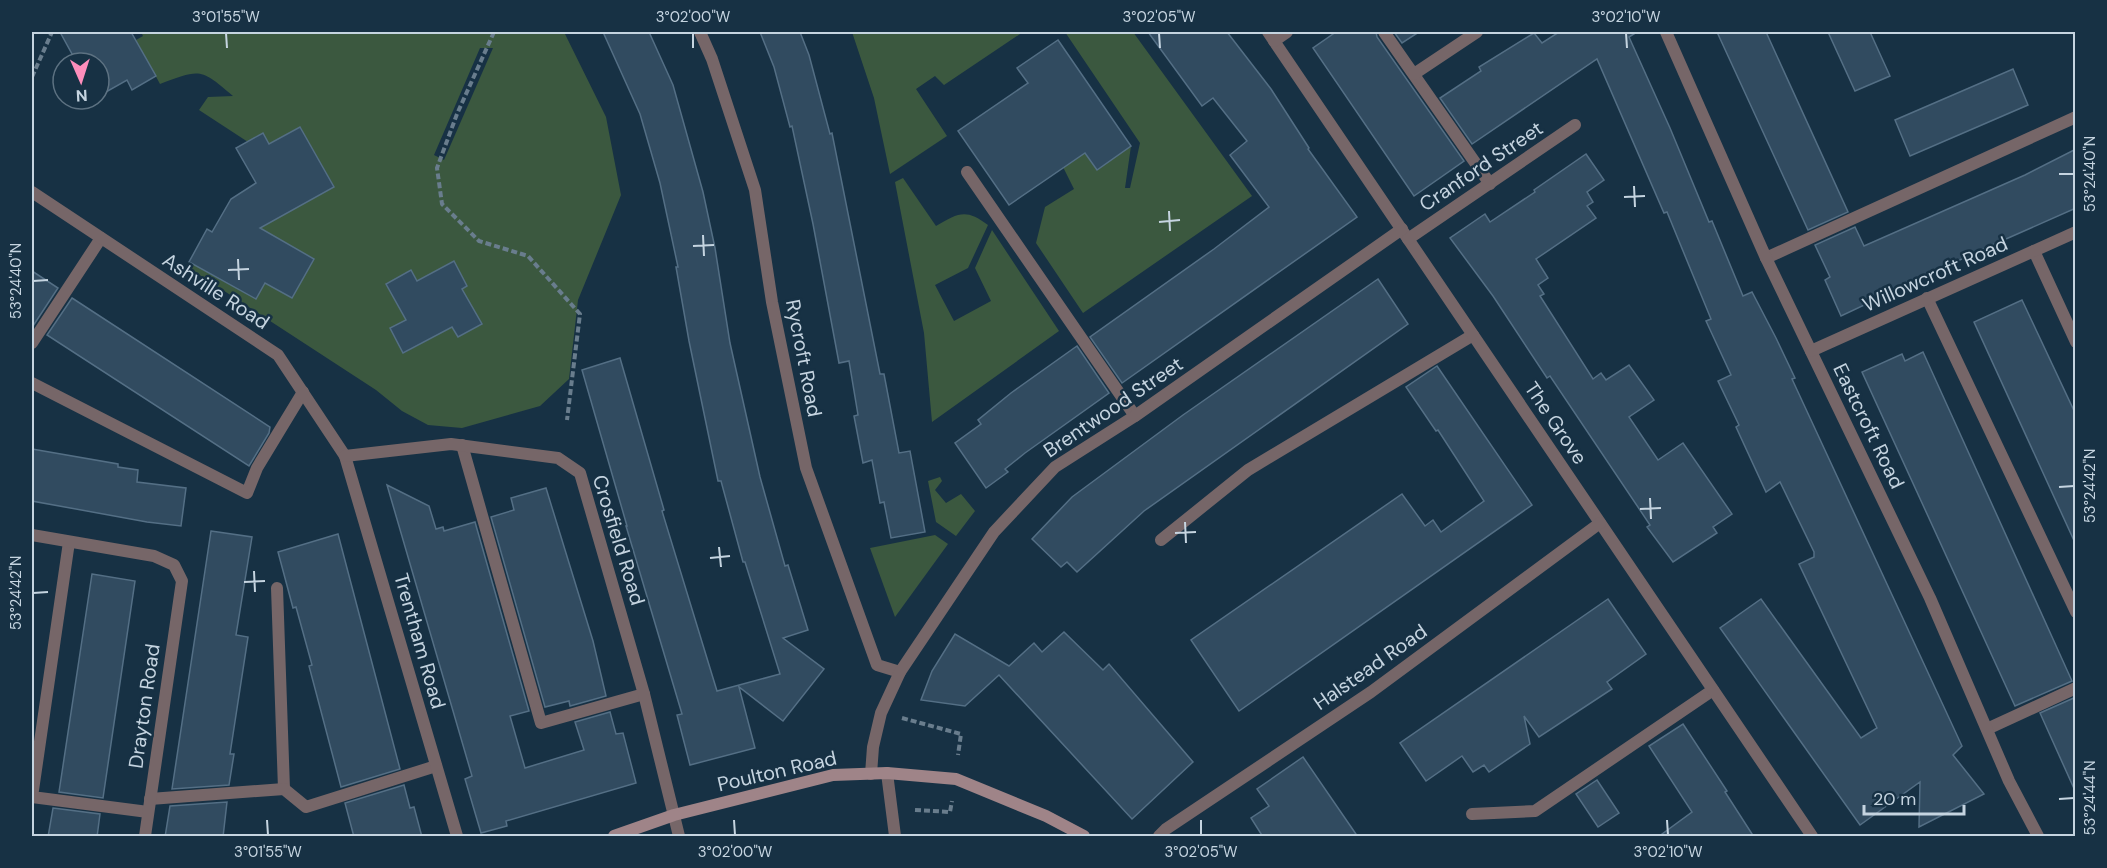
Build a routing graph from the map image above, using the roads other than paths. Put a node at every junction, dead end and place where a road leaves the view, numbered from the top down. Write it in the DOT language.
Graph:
graph roads {
  1 [pos="700,32"];
  2 [pos="1287,32"];
  3 [pos="1384,32"];
  4 [pos="1477,32"];
  5 [pos="1666,32"];
  6 [pos="1271,36"];
  7 [pos="1414,74"];
  8 [pos="2076,117"];
  9 [pos="1575,125"];
  10 [pos="967,172"];
  11 [pos="1490,184"];
  12 [pos="32,192"];
  13 [pos="2076,232"];
  14 [pos="1405,234"];
  15 [pos="101,238"];
  16 [pos="2034,251"];
  17 [pos="1766,258"];
  18 [pos="1926,298"];
  19 [pos="1473,335"];
  20 [pos="2076,342"];
  21 [pos="32,343"];
  22 [pos="1811,351"];
  23 [pos="32,383"];
  24 [pos="303,392"];
  25 [pos="1135,416"];
  26 [pos="462,445"];
  27 [pos="345,456"];
  28 [pos="1600,523"];
  29 [pos="32,535"];
  30 [pos="1161,540"];
  31 [pos="69,542"];
  32 [pos="277,588"];
  33 [pos="2076,612"];
  34 [pos="900,672"];
  35 [pos="2076,688"];
  36 [pos="1713,690"];
  37 [pos="644,694"];
  38 [pos="1987,729"];
  39 [pos="436,766"];
  40 [pos="887,773"];
  41 [pos="871,774"];
  42 [pos="285,789"];
  43 [pos="149,805"];
  44 [pos="1472,814"];
  45 [pos="674,816"];
  46 [pos="145,837"];
  47 [pos="457,837"];
  48 [pos="614,837"];
  49 [pos="679,837"];
  50 [pos="895,837"];
  51 [pos="1084,837"];
  52 [pos="1159,837"];
  53 [pos="1812,837"];
  54 [pos="2038,837"];
  1 -- 34 [label="street, Rycroft Road"];
  2 -- 6 [label="street"];
  3 -- 7 [label="street"];
  4 -- 7 [label="street"];
  5 -- 17 [label="street, Eastcroft Road"];
  6 -- 14 [label="street, The Grove"];
  7 -- 11 [label="street"];
  8 -- 17 [label="street"];
  9 -- 11 [label="street, Cranford Street"];
  10 -- 25 [label="street"];
  11 -- 14 [label="street, Cranford Street"];
  12 -- 15 [label="street, Ashville Road"];
  13 -- 16 [label="street, Willowcroft Road"];
  14 -- 19 [label="street, The Grove"];
  14 -- 25 [label="street, Brentwood Street"];
  15 -- 21 [label="street"];
  15 -- 24 [label="street, Ashville Road"];
  16 -- 18 [label="street, Willowcroft Road"];
  16 -- 20 [label="street"];
  17 -- 22 [label="street, Eastcroft Road"];
  18 -- 22 [label="street, Willowcroft Road"];
  18 -- 33 [label="street"];
  19 -- 28 [label="street, The Grove"];
  19 -- 30 [label="street"];
  22 -- 38 [label="street, Eastcroft Road"];
  23 -- 24 [label="street"];
  24 -- 27 [label="street, Ashville Road"];
  25 -- 34 [label="street, Brentwood Street"];
  26 -- 27 [label="street, Crosfield Road"];
  26 -- 37 [label="street, Crosfield Road"];
  26 -- 37 [label="street"];
  27 -- 39 [label="street, Trentham Road"];
  28 -- 36 [label="street, The Grove"];
  28 -- 52 [label="street, Halstead Road"];
  29 -- 31 [label="street"];
  31 -- 43 [label="street, Drayton Road"];
  31 -- 43 [label="street"];
  32 -- 42 [label="street"];
  34 -- 41 [label="street, Brentwood Street"];
  35 -- 38 [label="street"];
  36 -- 44 [label="street"];
  36 -- 53 [label="street, The Grove"];
  37 -- 45 [label="street, Crosfield Road"];
  38 -- 54 [label="street, Eastcroft Road"];
  39 -- 42 [label="street"];
  39 -- 47 [label="street, Trentham Road"];
  40 -- 41 [label="main road, Poulton Road"];
  40 -- 50 [label="street"];
  40 -- 51 [label="main road, Poulton Road"];
  41 -- 45 [label="main road, Poulton Road"];
  42 -- 43 [label="street"];
  43 -- 46 [label="street, Drayton Road"];
  45 -- 48 [label="main road, Poulton Road"];
  45 -- 49 [label="street, Crosfield Road"];
}
